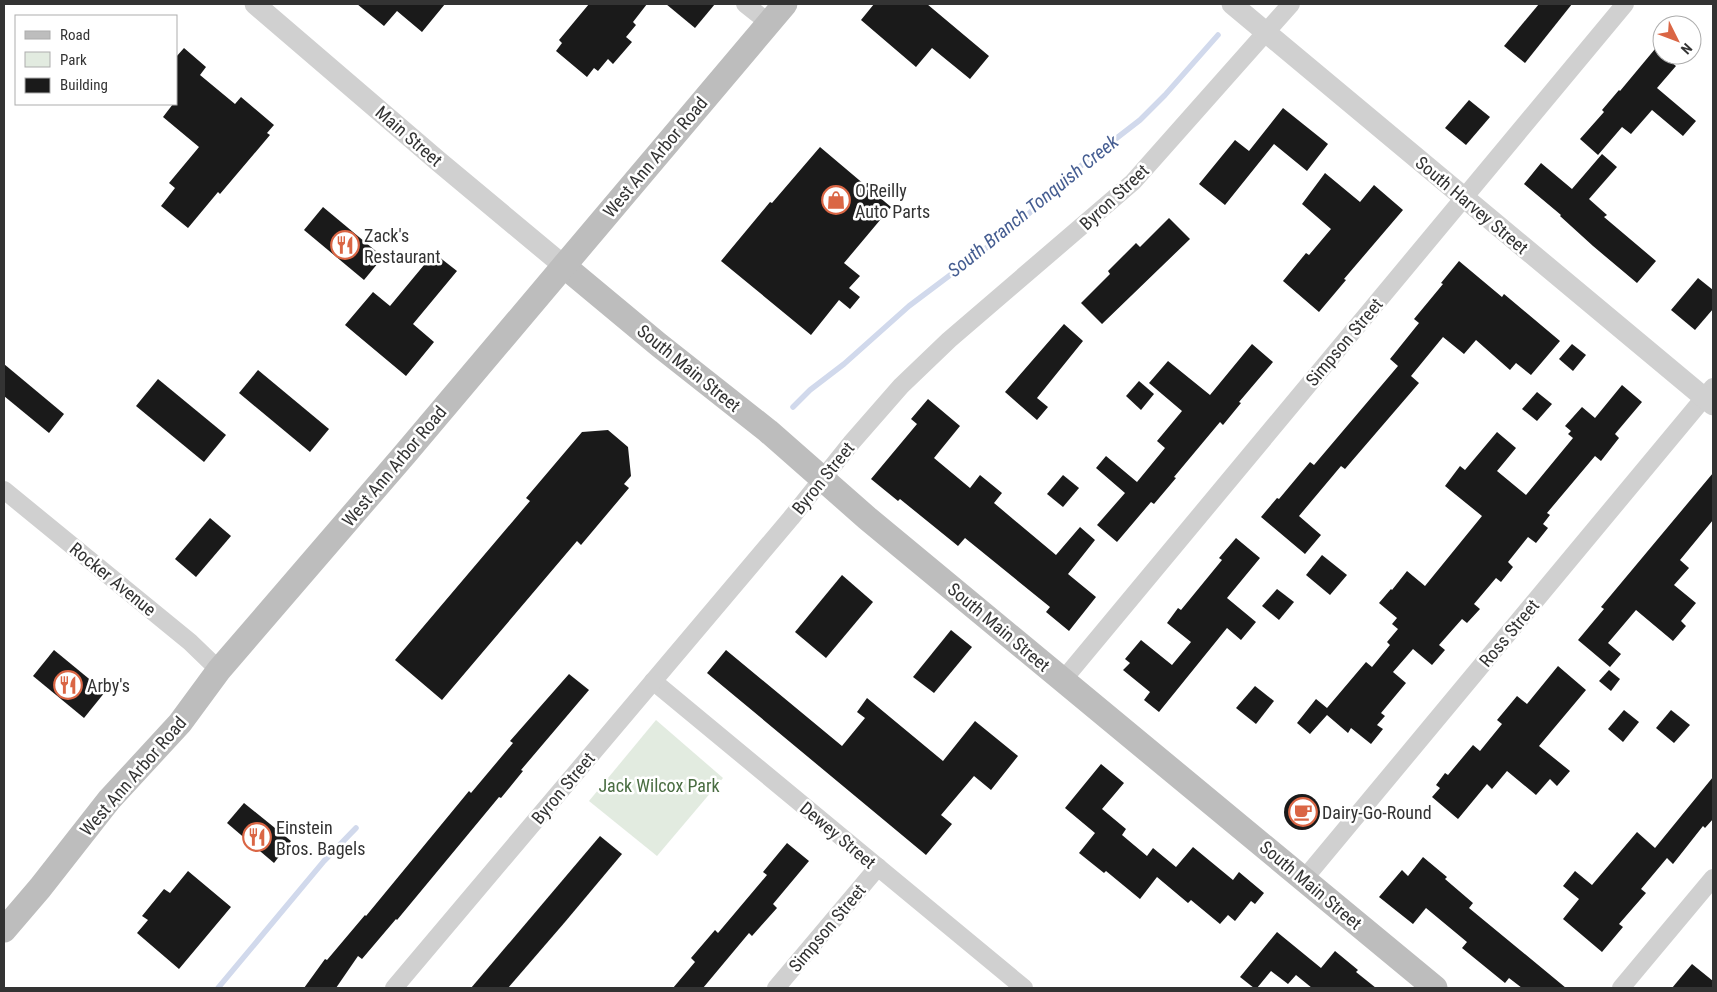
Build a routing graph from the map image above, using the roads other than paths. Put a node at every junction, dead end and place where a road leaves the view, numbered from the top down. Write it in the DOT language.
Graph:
graph roads {
  1 [pos="255,4"];
  2 [pos="745,4"];
  3 [pos="785,4"];
  4 [pos="1232,4"];
  5 [pos="1291,4"];
  6 [pos="1625,4"];
  7 [pos="769,23"];
  8 [pos="1266,33"];
  9 [pos="1464,198"];
  10 [pos="564,266"];
  11 [pos="1710,397"];
  12 [pos="822,478"];
  13 [pos="4,490"];
  14 [pos="219,670"];
  15 [pos="1063,680"];
  16 [pos="653,681"];
  17 [pos="878,867"];
  18 [pos="1713,878"];
  19 [pos="1304,879"];
  20 [pos="4,930"];
  21 [pos="394,988"];
  22 [pos="776,988"];
  23 [pos="1024,988"];
  24 [pos="1435,988"];
  25 [pos="1621,988"];
  1 -- 10 [label="street, Main Street"];
  2 -- 7 [label="street"];
  3 -- 7 [label="main road, West Ann Arbor Road"];
  4 -- 8 [label="street, South Harvey Street"];
  5 -- 8 [label="street, Byron Street"];
  6 -- 9 [label="street, Simpson Street"];
  7 -- 10 [label="main road, West Ann Arbor Road"];
  8 -- 9 [label="street, South Harvey Street"];
  8 -- 12 [label="street, Byron Street"];
  9 -- 11 [label="street, South Harvey Street"];
  9 -- 15 [label="street, Simpson Street"];
  10 -- 12 [label="main road, South Main Street"];
  10 -- 14 [label="main road, West Ann Arbor Road"];
  11 -- 19 [label="street, Ross Street"];
  12 -- 15 [label="main road, South Main Street"];
  12 -- 16 [label="street, Byron Street"];
  13 -- 14 [label="street, Rocker Avenue"];
  14 -- 20 [label="main road, West Ann Arbor Road"];
  15 -- 19 [label="main road, South Main Street"];
  16 -- 17 [label="street, Dewey Street"];
  16 -- 21 [label="street, Byron Street"];
  17 -- 22 [label="street, Simpson Street"];
  17 -- 23 [label="street, Dewey Street"];
  18 -- 25 [label="street"];
  19 -- 24 [label="main road, South Main Street"];
}
